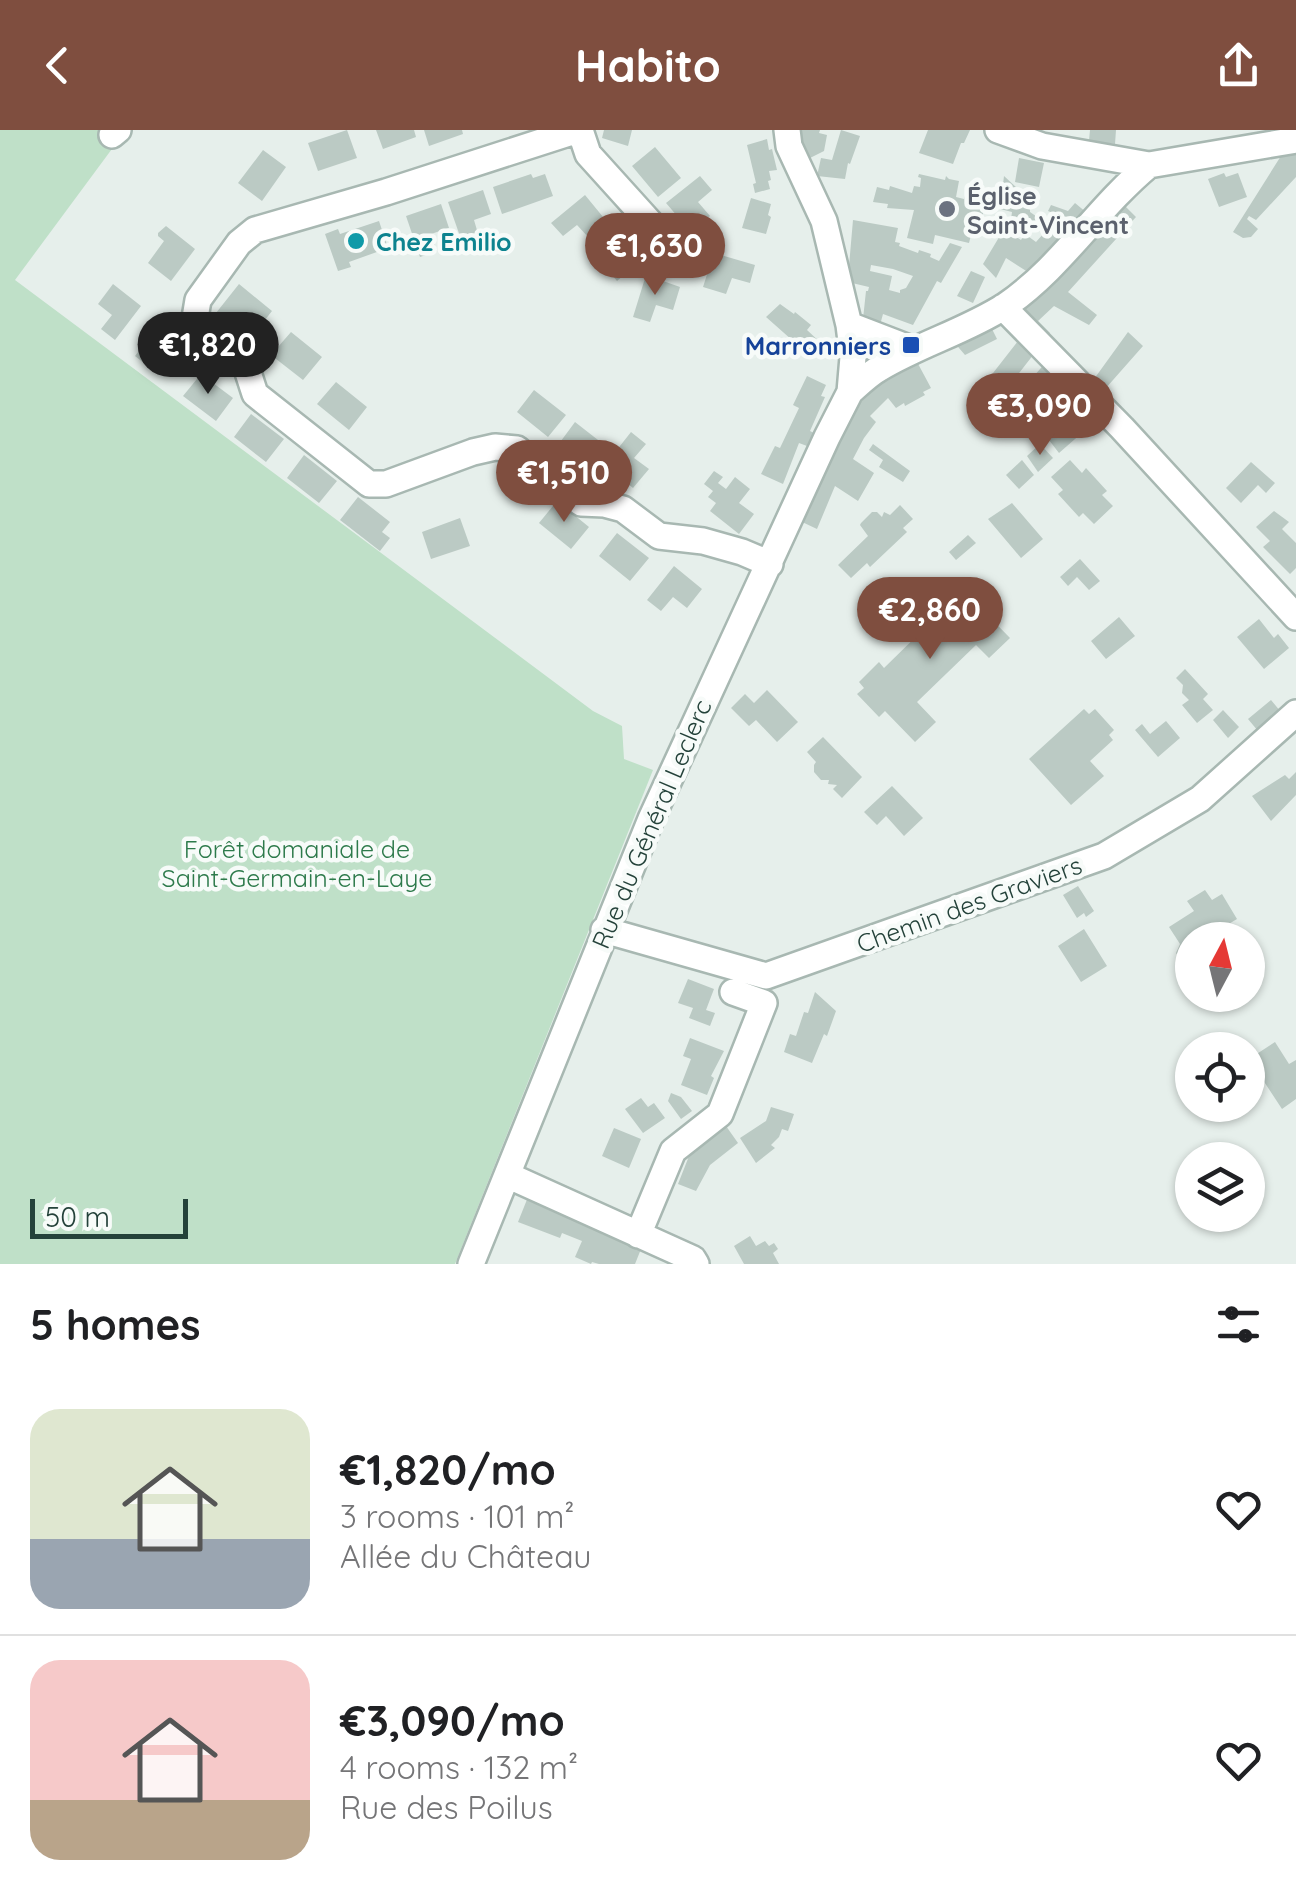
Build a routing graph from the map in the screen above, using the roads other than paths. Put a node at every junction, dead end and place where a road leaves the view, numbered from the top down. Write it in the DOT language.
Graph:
graph roads {
  1 [pos="579,130"];
  2 [pos="787,130"];
  3 [pos="998,130"];
  4 [pos="1296,140"];
  5 [pos="1149,165"];
  6 [pos="673,248"];
  7 [pos="1003,307"];
  8 [pos="848,325"];
  9 [pos="914,350"];
  10 [pos="850,392"];
  11 [pos="770,564"];
  12 [pos="1296,617"];
  13 [pos="1296,713"];
  14 [pos="604,930"];
  15 [pos="732,992"];
  16 [pos="507,1175"];
  17 [pos="638,1234"];
  18 [pos="471,1264"];
  19 [pos="696,1264"];
  1 -- 6 [label="street"];
  1 -- 11 [label="street"];
  2 -- 8 [label="street"];
  3 -- 5 [label="street"];
  4 -- 5 [label="street"];
  5 -- 7 [label="street"];
  7 -- 9 [label="street"];
  7 -- 12 [label="street"];
  8 -- 9 [label="street"];
  8 -- 10 [label="street"];
  9 -- 10 [label="street"];
  10 -- 11 [label="street, Rue du Général Leclerc"];
  11 -- 14 [label="street, Rue du Général Leclerc"];
  13 -- 14 [label="street, Chemin des Graviers"];
  14 -- 16 [label="street, Rue du Général Leclerc"];
  15 -- 17 [label="street"];
  16 -- 17 [label="street"];
  16 -- 18 [label="street, Rue du Général Leclerc"];
  17 -- 19 [label="street"];
}
